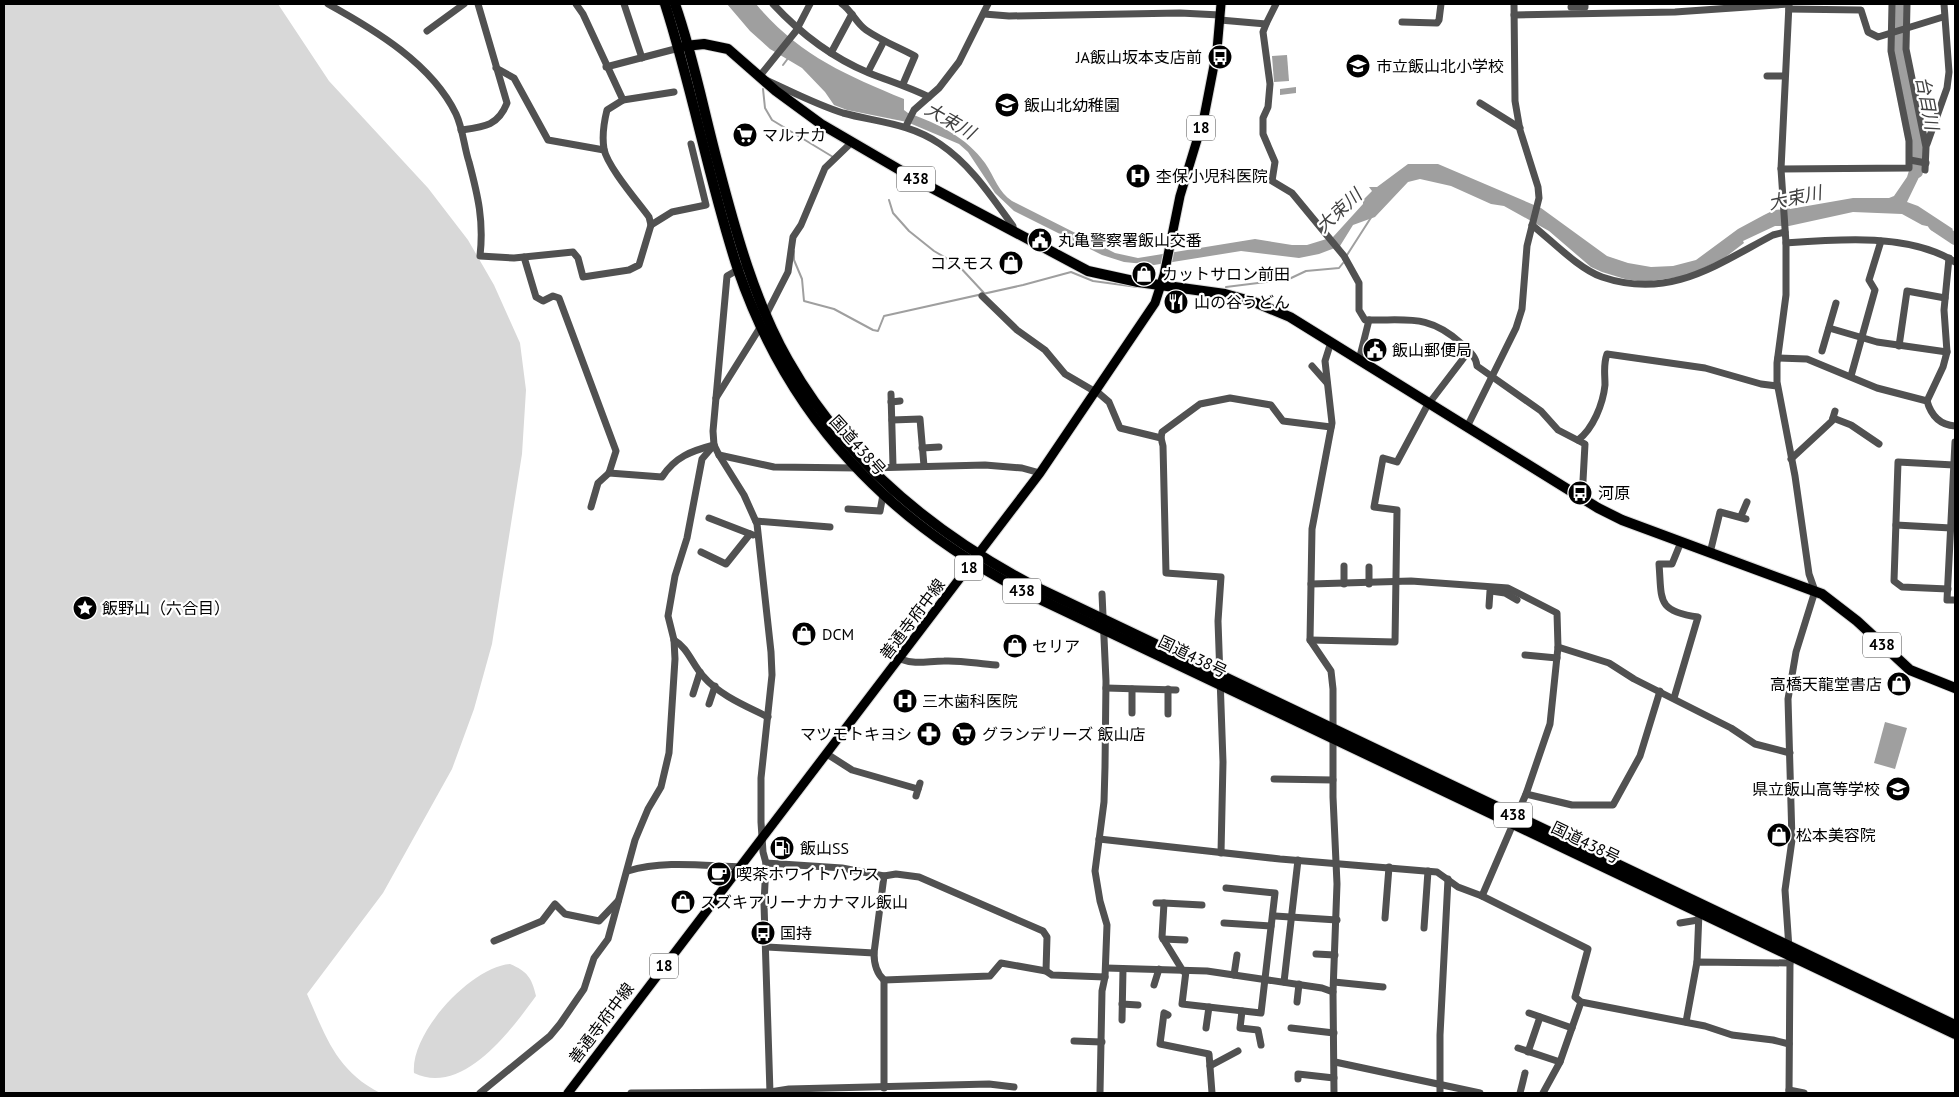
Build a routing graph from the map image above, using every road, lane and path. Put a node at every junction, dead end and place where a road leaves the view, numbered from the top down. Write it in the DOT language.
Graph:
graph roads {
  1 [pos="328,4"];
  2 [pos="464,4"];
  3 [pos="478,4"];
  4 [pos="576,4"];
  5 [pos="624,4"];
  6 [pos="665,4"];
  7 [pos="675,4"];
  8 [pos="773,4"];
  9 [pos="810,4"];
  10 [pos="842,4"];
  11 [pos="1221,4"];
  12 [pos="1276,4"];
  13 [pos="1441,4"];
  14 [pos="1514,4"];
  15 [pos="1585,4"];
  16 [pos="1892,4"];
  17 [pos="1906,4"];
  18 [pos="1944,4"];
  19 [pos="987,5"];
  20 [pos="1789,6"];
  21 [pos="1572,7"];
  22 [pos="852,14"];
  23 [pos="984,14"];
  24 [pos="1514,15"];
  25 [pos="1220,17"];
  26 [pos="1943,17"];
  27 [pos="1402,22"];
  28 [pos="1266,24"];
  29 [pos="1906,28"];
  30 [pos="797,29"];
  31 [pos="427,31"];
  32 [pos="1893,33"];
  33 [pos="884,41"];
  34 [pos="684,46"];
  35 [pos="831,53"];
  36 [pos="642,58"];
  37 [pos="606,67"];
  38 [pos="496,68"];
  39 [pos="868,72"];
  40 [pos="1767,76"];
  41 [pos="1784,76"];
  42 [pos="759,77"];
  43 [pos="903,84"];
  44 [pos="674,92"];
  45 [pos="929,97"];
  46 [pos="623,100"];
  47 [pos="1480,103"];
  48 [pos="907,125"];
  49 [pos="1520,128"];
  50 [pos="461,130"];
  51 [pos="852,142"];
  52 [pos="691,144"];
  53 [pos="1926,147"];
  54 [pos="604,150"];
  55 [pos="1911,160"];
  56 [pos="1781,169"];
  57 [pos="709,170"];
  58 [pos="1533,223"];
  59 [pos="651,225"];
  60 [pos="1785,229"];
  61 [pos="1013,231"];
  62 [pos="1881,242"];
  63 [pos="1786,243"];
  64 [pos="524,257"];
  65 [pos="1952,260"];
  66 [pos="743,268"];
  67 [pos="1161,285"];
  68 [pos="982,296"];
  69 [pos="1945,298"];
  70 [pos="1836,303"];
  71 [pos="766,315"];
  72 [pos="1369,320"];
  73 [pos="761,326"];
  74 [pos="1829,328"];
  75 [pos="1862,338"];
  76 [pos="1331,342"];
  77 [pos="1899,346"];
  78 [pos="1469,351"];
  79 [pos="1822,351"];
  80 [pos="1947,352"];
  81 [pos="1778,358"];
  82 [pos="1359,360"];
  83 [pos="1312,366"];
  84 [pos="1851,376"];
  85 [pos="1492,378"];
  86 [pos="1327,382"];
  87 [pos="1777,386"];
  88 [pos="1095,390"];
  89 [pos="716,398"];
  90 [pos="1927,401"];
  91 [pos="900,402"];
  92 [pos="1430,403"];
  93 [pos="892,420"];
  94 [pos="1955,426"];
  95 [pos="1331,428"];
  96 [pos="1467,428"];
  97 [pos="1161,438"];
  98 [pos="1578,440"];
  99 [pos="1955,442"];
  100 [pos="1879,444"];
  101 [pos="714,445"];
  102 [pos="939,447"];
  103 [pos="922,448"];
  104 [pos="719,455"];
  105 [pos="1791,459"];
  106 [pos="1954,465"];
  107 [pos="893,466"];
  108 [pos="924,466"];
  109 [pos="856,468"];
  110 [pos="868,468"];
  111 [pos="1040,473"];
  112 [pos="609,474"];
  113 [pos="1954,478"];
  114 [pos="883,495"];
  115 [pos="1582,499"];
  116 [pos="1747,502"];
  117 [pos="591,507"];
  118 [pos="848,509"];
  119 [pos="709,518"];
  120 [pos="756,521"];
  121 [pos="1896,525"];
  122 [pos="830,527"];
  123 [pos="1951,528"];
  124 [pos="750,534"];
  125 [pos="1953,536"];
  126 [pos="760,538"];
  127 [pos="1681,542"];
  128 [pos="701,552"];
  129 [pos="1710,553"];
  130 [pos="980,555"];
  131 [pos="972,564"];
  132 [pos="1344,566"];
  133 [pos="1369,566"];
  134 [pos="1952,579"];
  135 [pos="1395,583"];
  136 [pos="1311,584"];
  137 [pos="1344,584"];
  138 [pos="1369,584"];
  139 [pos="1480,586"];
  140 [pos="1948,589"];
  141 [pos="1490,591"];
  142 [pos="1815,591"];
  143 [pos="1102,594"];
  144 [pos="1517,600"];
  145 [pos="1955,600"];
  146 [pos="1490,606"];
  147 [pos="1102,624"];
  148 [pos="674,640"];
  149 [pos="1310,640"];
  150 [pos="1558,646"];
  151 [pos="1525,654"];
  152 [pos="1557,658"];
  153 [pos="900,659"];
  154 [pos="996,665"];
  155 [pos="700,672"];
  156 [pos="1220,681"];
  157 [pos="715,686"];
  158 [pos="1106,688"];
  159 [pos="1955,688"];
  160 [pos="1132,689"];
  161 [pos="1660,691"];
  162 [pos="693,694"];
  163 [pos="1674,698"];
  164 [pos="709,704"];
  165 [pos="1132,713"];
  166 [pos="1168,714"];
  167 [pos="768,718"];
  168 [pos="1332,734"];
  169 [pos="827,754"];
  170 [pos="1790,754"];
  171 [pos="1274,779"];
  172 [pos="1333,780"];
  173 [pos="918,789"];
  174 [pos="1526,794"];
  175 [pos="1515,820"];
  176 [pos="1099,839"];
  177 [pos="762,841"];
  178 [pos="1222,853"];
  179 [pos="1298,860"];
  180 [pos="1336,862"];
  181 [pos="766,863"];
  182 [pos="742,867"];
  183 [pos="1389,867"];
  184 [pos="628,871"];
  185 [pos="1428,871"];
  186 [pos="884,876"];
  187 [pos="1448,879"];
  188 [pos="1226,888"];
  189 [pos="1482,896"];
  190 [pos="619,900"];
  191 [pos="1156,903"];
  192 [pos="1164,903"];
  193 [pos="1202,905"];
  194 [pos="1276,916"];
  195 [pos="1291,916"];
  196 [pos="1698,916"];
  197 [pos="1385,918"];
  198 [pos="1337,920"];
  199 [pos="1224,922"];
  200 [pos="1680,922"];
  201 [pos="1271,926"];
  202 [pos="1424,928"];
  203 [pos="1163,939"];
  204 [pos="1185,940"];
  205 [pos="494,941"];
  206 [pos="767,947"];
  207 [pos="874,953"];
  208 [pos="1316,954"];
  209 [pos="1237,955"];
  210 [pos="1335,955"];
  211 [pos="1789,955"];
  212 [pos="1697,962"];
  213 [pos="1106,968"];
  214 [pos="1123,969"];
  215 [pos="1159,969"];
  216 [pos="1046,971"];
  217 [pos="1185,971"];
  218 [pos="1234,975"];
  219 [pos="1104,977"];
  220 [pos="884,980"];
  221 [pos="1265,980"];
  222 [pos="1284,982"];
  223 [pos="1334,982"];
  224 [pos="1299,984"];
  225 [pos="1154,985"];
  226 [pos="1383,987"];
  227 [pos="1333,992"];
  228 [pos="1297,1002"];
  229 [pos="1581,1002"];
  230 [pos="1122,1004"];
  231 [pos="1138,1004"];
  232 [pos="1209,1007"];
  233 [pos="1242,1011"];
  234 [pos="1529,1013"];
  235 [pos="1168,1015"];
  236 [pos="1540,1017"];
  237 [pos="1122,1020"];
  238 [pos="1686,1022"];
  239 [pos="1955,1026"];
  240 [pos="1206,1028"];
  241 [pos="1290,1028"];
  242 [pos="1572,1028"];
  243 [pos="1334,1033"];
  244 [pos="1955,1034"];
  245 [pos="1074,1041"];
  246 [pos="1102,1042"];
  247 [pos="1788,1044"];
  248 [pos="1261,1045"];
  249 [pos="1518,1048"];
  250 [pos="1238,1051"];
  251 [pos="1528,1052"];
  252 [pos="1335,1062"];
  253 [pos="1560,1062"];
  254 [pos="1210,1066"];
  255 [pos="1525,1073"];
  256 [pos="1334,1078"];
  257 [pos="1298,1079"];
  258 [pos="1014,1087"];
  259 [pos="884,1088"];
  260 [pos="1440,1090"];
  261 [pos="864,1091"];
  262 [pos="1790,1091"];
  263 [pos="770,1092"];
  264 [pos="480,1093"];
  265 [pos="568,1093"];
  266 [pos="631,1093"];
  267 [pos="664,1093"];
  268 [pos="1100,1093"];
  269 [pos="1212,1093"];
  270 [pos="1334,1093"];
  271 [pos="1480,1093"];
  272 [pos="1520,1093"];
  273 [pos="1543,1093"];
  274 [pos="1804,1093"];
  1 -- 50 [label="street"];
  2 -- 31 [label="street"];
  3 -- 38 [label="street"];
  4 -- 37 [label="street"];
  5 -- 36 [label="street"];
  6 -- 34 [label="highway, 国道438号 / 438"];
  7 -- 34 [label="highway, 国道438号 / 438"];
  8 -- 30 [label="street"];
  9 -- 30 [label="street"];
  10 -- 22 [label="street"];
  11 -- 25 [label="main road, 善通寺府中線 / 18"];
  12 -- 28 [label="street"];
  13 -- 27 [label="street"];
  14 -- 24 [label="street"];
  15 -- 21 [label="street"];
  16 -- 32 [label="street"];
  17 -- 29 [label="street"];
  18 -- 26 [label="street"];
  19 -- 23 [label="street"];
  20 -- 24 [label="street"];
  20 -- 32 [label="street"];
  20 -- 41 [label="street"];
  22 -- 33 [label="street"];
  22 -- 35 [label="street"];
  23 -- 25 [label="street"];
  23 -- 45 [label="street"];
  24 -- 49 [label="street"];
  25 -- 28 [label="street"];
  25 -- 67 [label="main road, 善通寺府中線 / 18"];
  26 -- 29 [label="street"];
  26 -- 53 [label="street"];
  28 -- 72 [label="street"];
  29 -- 32 [label="street"];
  29 -- 53 [label="street"];
  30 -- 35 [label="street"];
  30 -- 42 [label="street"];
  32 -- 55 [label="street"];
  33 -- 39 [label="street"];
  33 -- 43 [label="street"];
  34 -- 36 [label="street"];
  34 -- 42 [label="highway, 438"];
  34 -- 57 [label="highway, 国道438号 / 438"];
  35 -- 39 [label="street"];
  36 -- 37 [label="street"];
  37 -- 46 [label="street"];
  38 -- 50 [label="street"];
  38 -- 54 [label="street"];
  39 -- 43 [label="street"];
  40 -- 41 [label="street"];
  41 -- 56 [label="street"];
  42 -- 48 [label="street"];
  42 -- 51 [label="highway, 438"];
  43 -- 45 [label="street"];
  44 -- 46 [label="street"];
  45 -- 48 [label="street"];
  46 -- 54 [label="street"];
  47 -- 49 [label="street"];
  48 -- 61 [label="street"];
  49 -- 58 [label="street"];
  50 -- 64 [label="street"];
  51 -- 61 [label="highway, 438"];
  51 -- 71 [label="street"];
  52 -- 57 [label="street"];
  53 -- 55 [label="street"];
  54 -- 59 [label="street"];
  55 -- 56 [label="street"];
  56 -- 60 [label="street"];
  57 -- 59 [label="street"];
  57 -- 66 [label="highway, 国道438号 / 438"];
  58 -- 60 [label="street"];
  58 -- 85 [label="street"];
  59 -- 64 [label="street"];
  60 -- 63 [label="street"];
  61 -- 67 [label="highway, 438"];
  62 -- 63 [label="street"];
  62 -- 65 [label="street"];
  62 -- 75 [label="street"];
  63 -- 81 [label="street"];
  64 -- 112 [label="street"];
  65 -- 69 [label="street"];
  66 -- 71 [label="highway, 国道438号 / 438"];
  66 -- 73 [label="highway, 国道438号 / 438"];
  66 -- 89 [label="street"];
  67 -- 76 [label="highway, 438"];
  67 -- 88 [label="main road, 善通寺府中線 / 18"];
  68 -- 88 [label="street"];
  69 -- 77 [label="street"];
  69 -- 80 [label="street"];
  70 -- 74 [label="street"];
  71 -- 110 [label="highway, 国道438号 / 438"];
  72 -- 78 [label="street"];
  72 -- 82 [label="street"];
  73 -- 89 [label="street"];
  73 -- 109 [label="highway, 国道438号 / 438"];
  74 -- 75 [label="street"];
  74 -- 79 [label="street"];
  75 -- 77 [label="street"];
  75 -- 84 [label="street"];
  76 -- 82 [label="highway, 438"];
  76 -- 86 [label="street"];
  77 -- 80 [label="street"];
  78 -- 85 [label="street"];
  78 -- 92 [label="street"];
  80 -- 90 [label="street"];
  81 -- 84 [label="street"];
  81 -- 87 [label="street"];
  82 -- 92 [label="highway, 438"];
  83 -- 86 [label="street"];
  84 -- 90 [label="street"];
  85 -- 96 [label="street"];
  85 -- 98 [label="street"];
  86 -- 95 [label="street"];
  87 -- 98 [label="street"];
  87 -- 105 [label="street"];
  88 -- 97 [label="street"];
  88 -- 111 [label="main road, 善通寺府中線 / 18"];
  89 -- 101 [label="street"];
  90 -- 94 [label="street"];
  91 -- 93 [label="street"];
  92 -- 96 [label="highway, 438"];
  92 -- 135 [label="street"];
  93 -- 103 [label="street"];
  93 -- 107 [label="street"];
  95 -- 97 [label="street"];
  95 -- 136 [label="street"];
  96 -- 115 [label="highway, 438"];
  97 -- 156 [label="street"];
  98 -- 115 [label="street"];
  99 -- 106 [label="street"];
  100 -- 105 [label="street"];
  101 -- 104 [label="street"];
  101 -- 112 [label="street"];
  101 -- 148 [label="street"];
  102 -- 103 [label="street"];
  103 -- 108 [label="street"];
  104 -- 109 [label="street"];
  104 -- 120 [label="street"];
  105 -- 142 [label="street"];
  106 -- 113 [label="street"];
  106 -- 121 [label="street"];
  107 -- 108 [label="street"];
  107 -- 110 [label="street"];
  108 -- 111 [label="street"];
  109 -- 110 [label="street"];
  109 -- 114 [label="highway, 国道438号 / 438"];
  110 -- 130 [label="highway, 国道438号 / 438"];
  111 -- 130 [label="main road, 善通寺府中線 / 18"];
  112 -- 117 [label="street"];
  113 -- 123 [label="street"];
  114 -- 118 [label="street"];
  114 -- 131 [label="highway, 国道438号 / 438"];
  115 -- 127 [label="highway, 438"];
  116 -- 129 [label="street"];
  119 -- 124 [label="street"];
  120 -- 122 [label="street"];
  120 -- 126 [label="street"];
  121 -- 123 [label="street"];
  121 -- 140 [label="street"];
  123 -- 125 [label="street"];
  124 -- 126 [label="street"];
  124 -- 128 [label="street"];
  125 -- 134 [label="street"];
  126 -- 167 [label="street"];
  127 -- 129 [label="highway, 438"];
  127 -- 163 [label="street"];
  129 -- 142 [label="highway, 438"];
  130 -- 131 [label="main road, 善通寺府中線 / 18"];
  130 -- 147 [label="highway, 国道438号 / 438"];
  131 -- 147 [label="highway, 国道438号 / 438"];
  131 -- 153 [label="main road, 善通寺府中線 / 18"];
  132 -- 137 [label="street"];
  133 -- 138 [label="street"];
  134 -- 140 [label="street"];
  135 -- 138 [label="street"];
  135 -- 139 [label="street"];
  135 -- 149 [label="street"];
  136 -- 137 [label="street"];
  136 -- 149 [label="street"];
  137 -- 138 [label="street"];
  139 -- 141 [label="street"];
  139 -- 150 [label="street"];
  140 -- 145 [label="street"];
  141 -- 144 [label="street"];
  141 -- 146 [label="street"];
  142 -- 159 [label="highway, 438"];
  142 -- 170 [label="street"];
  143 -- 147 [label="street"];
  147 -- 156 [label="highway, 国道438号 / 438"];
  147 -- 158 [label="street"];
  148 -- 155 [label="street"];
  148 -- 184 [label="street"];
  149 -- 168 [label="street"];
  150 -- 152 [label="street"];
  150 -- 161 [label="street"];
  151 -- 152 [label="street"];
  152 -- 174 [label="street"];
  153 -- 154 [label="street"];
  153 -- 169 [label="main road, 善通寺府中線 / 18"];
  155 -- 157 [label="street"];
  155 -- 162 [label="street"];
  156 -- 168 [label="highway, 国道438号 / 438"];
  156 -- 178 [label="street"];
  157 -- 164 [label="street"];
  157 -- 167 [label="street"];
  158 -- 160 [label="street"];
  158 -- 176 [label="street"];
  160 -- 165 [label="street"];
  160 -- 166 [label="street"];
  161 -- 163 [label="street"];
  161 -- 174 [label="street"];
  163 -- 170 [label="street"];
  167 -- 177 [label="street"];
  168 -- 172 [label="street"];
  168 -- 175 [label="highway, 国道438号 / 438"];
  169 -- 173 [label="street"];
  169 -- 177 [label="main road, 善通寺府中線 / 18"];
  170 -- 211 [label="street"];
  171 -- 172 [label="street"];
  172 -- 180 [label="street"];
  174 -- 175 [label="street"];
  175 -- 189 [label="street"];
  175 -- 196 [label="highway, 国道438号 / 438"];
  175 -- 211 [label="highway, 国道438号 / 438"];
  176 -- 178 [label="street"];
  176 -- 213 [label="street"];
  177 -- 181 [label="street"];
  177 -- 182 [label="main road, 善通寺府中線 / 18"];
  178 -- 179 [label="street"];
  179 -- 180 [label="street"];
  179 -- 195 [label="street"];
  180 -- 183 [label="street"];
  180 -- 198 [label="street"];
  181 -- 186 [label="street"];
  181 -- 206 [label="street"];
  182 -- 184 [label="street"];
  182 -- 265 [label="main road, 善通寺府中線 / 18"];
  183 -- 185 [label="street"];
  183 -- 197 [label="street"];
  184 -- 190 [label="street"];
  185 -- 187 [label="street"];
  185 -- 202 [label="street"];
  186 -- 207 [label="street"];
  186 -- 216 [label="street"];
  187 -- 189 [label="street"];
  187 -- 260 [label="street"];
  188 -- 201 [label="street"];
  189 -- 229 [label="street"];
  190 -- 205 [label="street"];
  190 -- 264 [label="street"];
  191 -- 192 [label="street"];
  192 -- 193 [label="street"];
  192 -- 203 [label="street"];
  194 -- 195 [label="street"];
  195 -- 198 [label="street"];
  195 -- 222 [label="street"];
  196 -- 200 [label="street"];
  196 -- 211 [label="highway, 国道438号 / 438"];
  196 -- 212 [label="street"];
  198 -- 210 [label="street"];
  199 -- 201 [label="street"];
  201 -- 221 [label="street"];
  203 -- 204 [label="street"];
  203 -- 217 [label="street"];
  206 -- 207 [label="street"];
  206 -- 263 [label="street"];
  207 -- 220 [label="street"];
  208 -- 210 [label="street"];
  209 -- 218 [label="street"];
  210 -- 223 [label="street"];
  211 -- 212 [label="street"];
  211 -- 239 [label="highway, 国道438号 / 438"];
  211 -- 244 [label="highway, 国道438号 / 438"];
  211 -- 247 [label="street"];
  212 -- 238 [label="street"];
  213 -- 214 [label="street"];
  213 -- 219 [label="street"];
  214 -- 215 [label="street"];
  214 -- 230 [label="street"];
  215 -- 217 [label="street"];
  215 -- 225 [label="street"];
  216 -- 219 [label="street"];
  216 -- 220 [label="street"];
  217 -- 218 [label="street"];
  217 -- 232 [label="street"];
  218 -- 221 [label="street"];
  219 -- 246 [label="street"];
  220 -- 259 [label="street"];
  221 -- 222 [label="street"];
  221 -- 233 [label="street"];
  222 -- 224 [label="street"];
  223 -- 226 [label="street"];
  223 -- 227 [label="street"];
  224 -- 227 [label="street"];
  224 -- 228 [label="street"];
  227 -- 243 [label="street"];
  229 -- 238 [label="street"];
  229 -- 242 [label="street"];
  230 -- 231 [label="street"];
  230 -- 237 [label="street"];
  232 -- 233 [label="street"];
  232 -- 240 [label="street"];
  233 -- 248 [label="street"];
  234 -- 236 [label="street"];
  235 -- 254 [label="street"];
  236 -- 242 [label="street"];
  236 -- 251 [label="street"];
  238 -- 247 [label="street"];
  241 -- 243 [label="street"];
  242 -- 253 [label="street"];
  243 -- 252 [label="street"];
  245 -- 246 [label="street"];
  246 -- 268 [label="street"];
  247 -- 262 [label="street"];
  249 -- 251 [label="street"];
  250 -- 254 [label="street"];
  251 -- 253 [label="street"];
  252 -- 256 [label="street"];
  252 -- 260 [label="street"];
  253 -- 273 [label="street"];
  254 -- 269 [label="street"];
  255 -- 272 [label="street"];
  256 -- 257 [label="street"];
  256 -- 270 [label="street"];
  258 -- 259 [label="street"];
  259 -- 261 [label="street"];
  260 -- 271 [label="street"];
  261 -- 263 [label="street"];
  262 -- 274 [label="street"];
  263 -- 267 [label="street"];
  266 -- 267 [label="street"];
}
